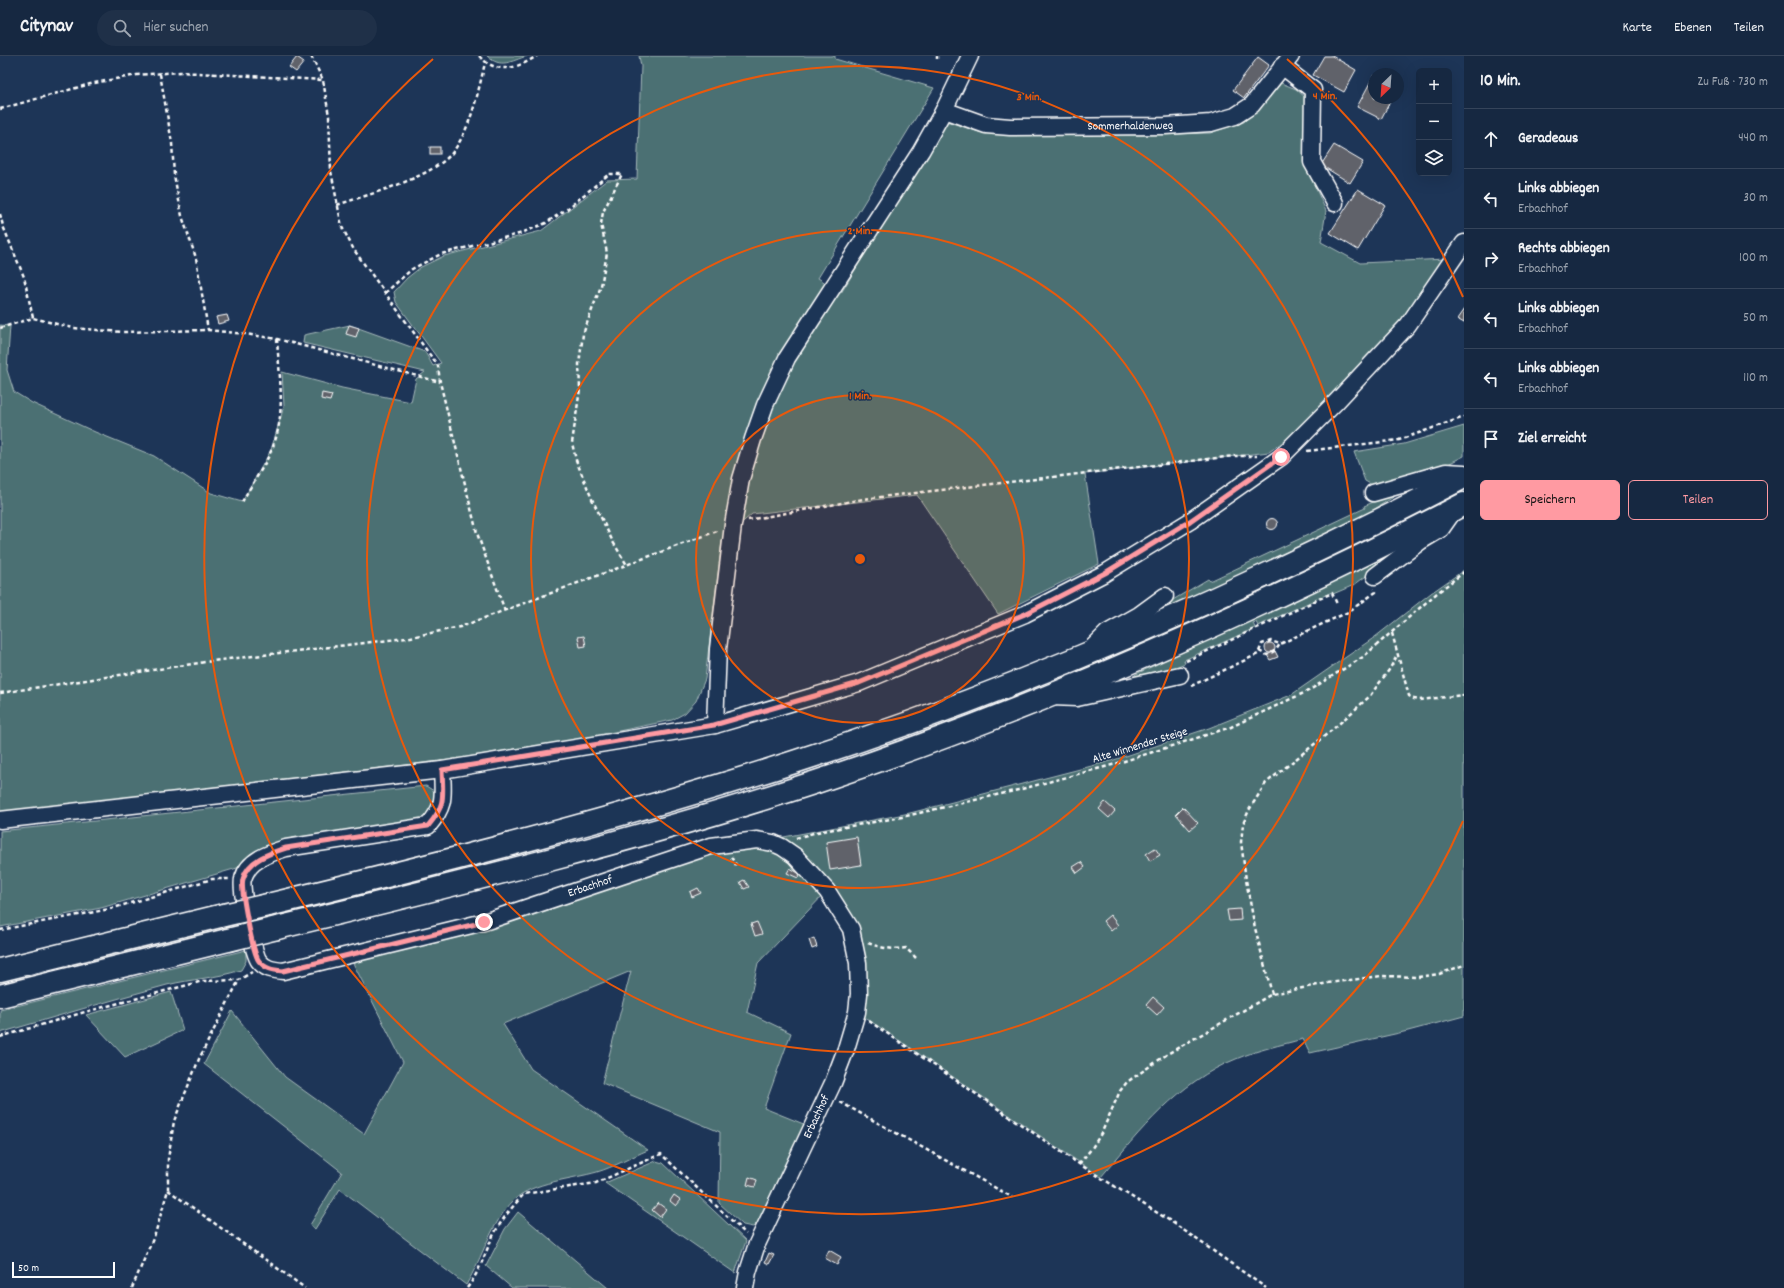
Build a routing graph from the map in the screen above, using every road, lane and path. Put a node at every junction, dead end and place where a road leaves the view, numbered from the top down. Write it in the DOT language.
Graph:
graph roads {
  1 [pos="311,56"];
  2 [pos="479,56"];
  3 [pos="537,56"];
  4 [pos="970,56"];
  5 [pos="1286,61"];
  6 [pos="486,63"];
  7 [pos="160,74"];
  8 [pos="323,80"];
  9 [pos="0,109"];
  10 [pos="944,110"];
  11 [pos="1335,203"];
  12 [pos="337,205"];
  13 [pos="0,214"];
  14 [pos="1464,243"];
  15 [pos="385,294"];
  16 [pos="33,318"];
  17 [pos="0,328"];
  18 [pos="208,330"];
  19 [pos="277,339"];
  20 [pos="440,382"];
  21 [pos="1464,418"];
  22 [pos="1281,457"];
  23 [pos="1464,473"];
  24 [pos="1464,476"];
  25 [pos="1374,493"];
  26 [pos="242,502"];
  27 [pos="1459,506"];
  28 [pos="733,525"];
  29 [pos="627,565"];
  30 [pos="1464,572"];
  31 [pos="1372,580"];
  32 [pos="1165,596"];
  33 [pos="1337,604"];
  34 [pos="504,611"];
  35 [pos="1392,633"];
  36 [pos="1280,644"];
  37 [pos="1259,651"];
  38 [pos="1398,654"];
  39 [pos="1085,655"];
  40 [pos="1185,674"];
  41 [pos="0,693"];
  42 [pos="1464,695"];
  43 [pos="1046,697"];
  44 [pos="714,725"];
  45 [pos="442,770"];
  46 [pos="0,820"];
  47 [pos="782,847"];
  48 [pos="242,879"];
  49 [pos="0,930"];
  50 [pos="853,937"];
  51 [pos="916,958"];
  52 [pos="263,965"];
  53 [pos="1464,965"];
  54 [pos="0,970"];
  55 [pos="239,980"];
  56 [pos="1272,994"];
  57 [pos="0,996"];
  58 [pos="857,1012"];
  59 [pos="0,1037"];
  60 [pos="828,1094"];
  61 [pos="1079,1164"];
  62 [pos="168,1190"];
  63 [pos="1012,1197"];
  64 [pos="757,1244"];
  65 [pos="132,1288"];
  66 [pos="305,1288"];
  67 [pos="467,1288"];
  68 [pos="745,1288"];
  69 [pos="1266,1288"];
  1 -- 8 [label="path"];
  2 -- 6 [label="path"];
  3 -- 6 [label="path"];
  4 -- 10 [label="street"];
  5 -- 10 [label="street, Sommerhaldenweg"];
  5 -- 11 [label="street"];
  6 -- 12 [label="path"];
  7 -- 8 [label="path"];
  7 -- 9 [label="path"];
  7 -- 18 [label="path"];
  8 -- 12 [label="path"];
  10 -- 28 [label="street"];
  12 -- 15 [label="path"];
  13 -- 16 [label="path"];
  14 -- 22 [label="street"];
  15 -- 20 [label="path"];
  15 -- 29 [label="path"];
  16 -- 17 [label="path"];
  16 -- 18 [label="path"];
  18 -- 19 [label="path"];
  19 -- 20 [label="path"];
  19 -- 26 [label="path"];
  20 -- 34 [label="path"];
  21 -- 22 [label="path"];
  22 -- 28 [label="path"];
  22 -- 44 [label="street"];
  23 -- 25 [label="street"];
  24 -- 39 [label="highway"];
  27 -- 31 [label="street"];
  27 -- 43 [label="highway"];
  28 -- 29 [label="path"];
  28 -- 44 [label="street"];
  29 -- 34 [label="path"];
  30 -- 35 [label="path, Alte Winnender Steige"];
  31 -- 36 [label="path"];
  32 -- 39 [label="street"];
  33 -- 40 [label="path"];
  34 -- 41 [label="path"];
  35 -- 38 [label="path"];
  35 -- 47 [label="path, Alte Winnender Steige"];
  36 -- 37 [label="path"];
  36 -- 37 [label="path"];
  37 -- 40 [label="path"];
  38 -- 42 [label="path"];
  38 -- 56 [label="path"];
  39 -- 54 [label="highway, bridge"];
  40 -- 43 [label="street"];
  43 -- 57 [label="highway, bridge"];
  44 -- 45 [label="street"];
  45 -- 46 [label="street"];
  45 -- 48 [label="street"];
  47 -- 50 [label="street, Erbachhof"];
  47 -- 52 [label="street, Erbachhof"];
  48 -- 49 [label="path"];
  48 -- 52 [label="street"];
  50 -- 51 [label="path"];
  50 -- 58 [label="street, Erbachhof"];
  52 -- 55 [label="path"];
  53 -- 56 [label="path"];
  55 -- 59 [label="path"];
  55 -- 62 [label="path"];
  56 -- 61 [label="path"];
  58 -- 60 [label="street, Erbachhof"];
  58 -- 61 [label="path"];
  60 -- 63 [label="path"];
  60 -- 64 [label="street, Erbachhof"];
  61 -- 69 [label="path"];
  62 -- 65 [label="path"];
  62 -- 66 [label="path"];
  64 -- 67 [label="path"];
  64 -- 68 [label="street, Erbachhof"];
}
